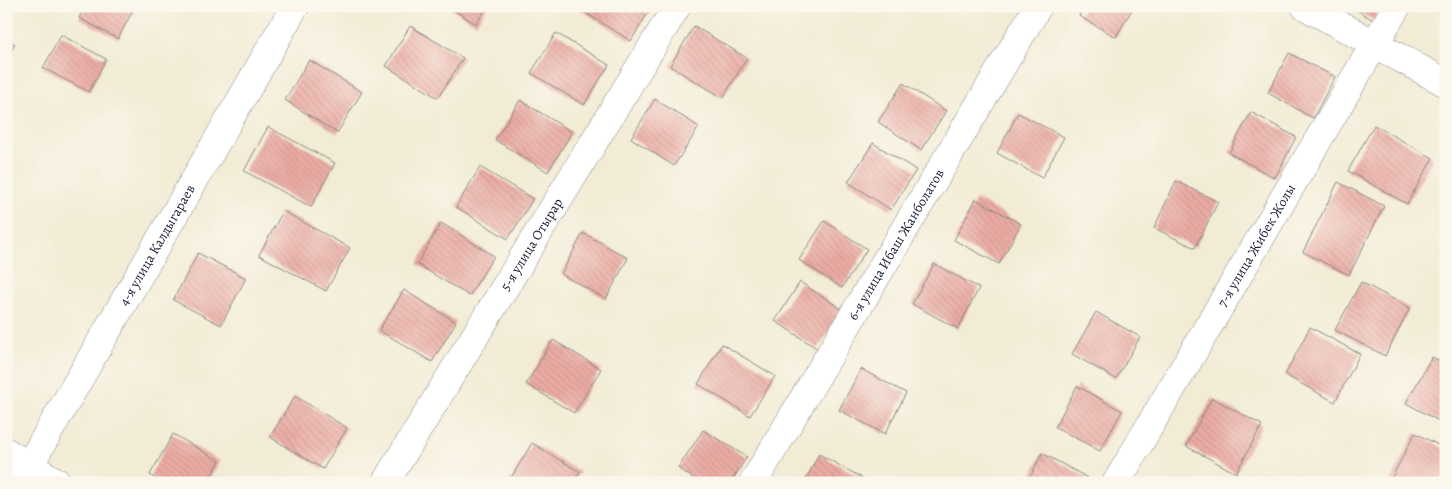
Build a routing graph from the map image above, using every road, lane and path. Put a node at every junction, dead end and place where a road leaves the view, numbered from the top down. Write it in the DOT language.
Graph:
graph roads {
  1 [pos="295,6"];
  2 [pos="677,6"];
  3 [pos="1038,6"];
  4 [pos="1306,6"];
  5 [pos="1398,6"];
  6 [pos="1376,43"];
  7 [pos="1446,83"];
  8 [pos="18,467"];
  9 [pos="58,483"];
  10 [pos="385,483"];
  11 [pos="753,483"];
  12 [pos="1116,483"];
  1 -- 8 [label="street, 4-я улица Калдыгараев"];
  2 -- 10 [label="street, 5-я улица Отырар"];
  3 -- 11 [label="street, 6-я улица Ибаш Жанболатов"];
  4 -- 6 [label="street"];
  5 -- 6 [label="street, 7-я улица Жибек Жолы"];
  6 -- 7 [label="street"];
  6 -- 12 [label="street, 7-я улица Жибек Жолы"];
  8 -- 9 [label="street"];
}
